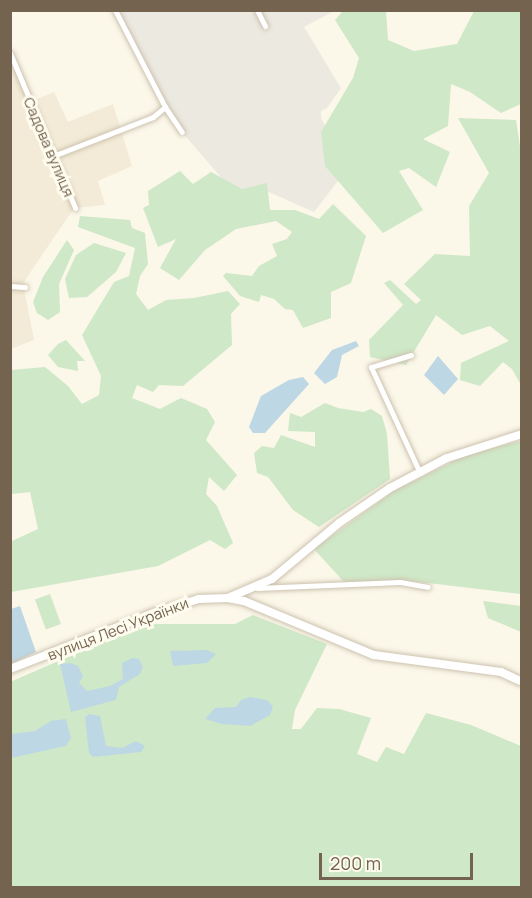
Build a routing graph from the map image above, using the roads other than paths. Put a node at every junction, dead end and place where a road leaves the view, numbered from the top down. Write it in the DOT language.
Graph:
graph roads {
  1 [pos="115,10"];
  2 [pos="267,10"];
  3 [pos="258,12"];
  4 [pos="265,26"];
  5 [pos="10,53"];
  6 [pos="165,107"];
  7 [pos="182,132"];
  8 [pos="52,156"];
  9 [pos="75,208"];
  10 [pos="10,286"];
  11 [pos="26,287"];
  12 [pos="411,356"];
  13 [pos="522,434"];
  14 [pos="420,473"];
  15 [pos="428,587"];
  16 [pos="252,589"];
  17 [pos="228,598"];
  18 [pos="248,603"];
  19 [pos="10,669"];
  20 [pos="522,682"];
  1 -- 6 [label="street"];
  2 -- 3 [label="street"];
  3 -- 4 [label="street"];
  5 -- 8 [label="street, Садова вулиця"];
  6 -- 7 [label="street"];
  6 -- 8 [label="street"];
  8 -- 9 [label="street, Садова вулиця"];
  10 -- 11 [label="street"];
  12 -- 14 [label="street"];
  13 -- 14 [label="street, вулиця Лесі Українки"];
  14 -- 16 [label="street, вулиця Лесі Українки"];
  15 -- 16 [label="street"];
  16 -- 17 [label="street, вулиця Лесі Українки"];
  16 -- 18 [label="street"];
  17 -- 18 [label="street, вулиця Лесі Українки"];
  17 -- 19 [label="street, вулиця Лесі Українки"];
  18 -- 20 [label="street, вулиця Лесі Українки"];
}
